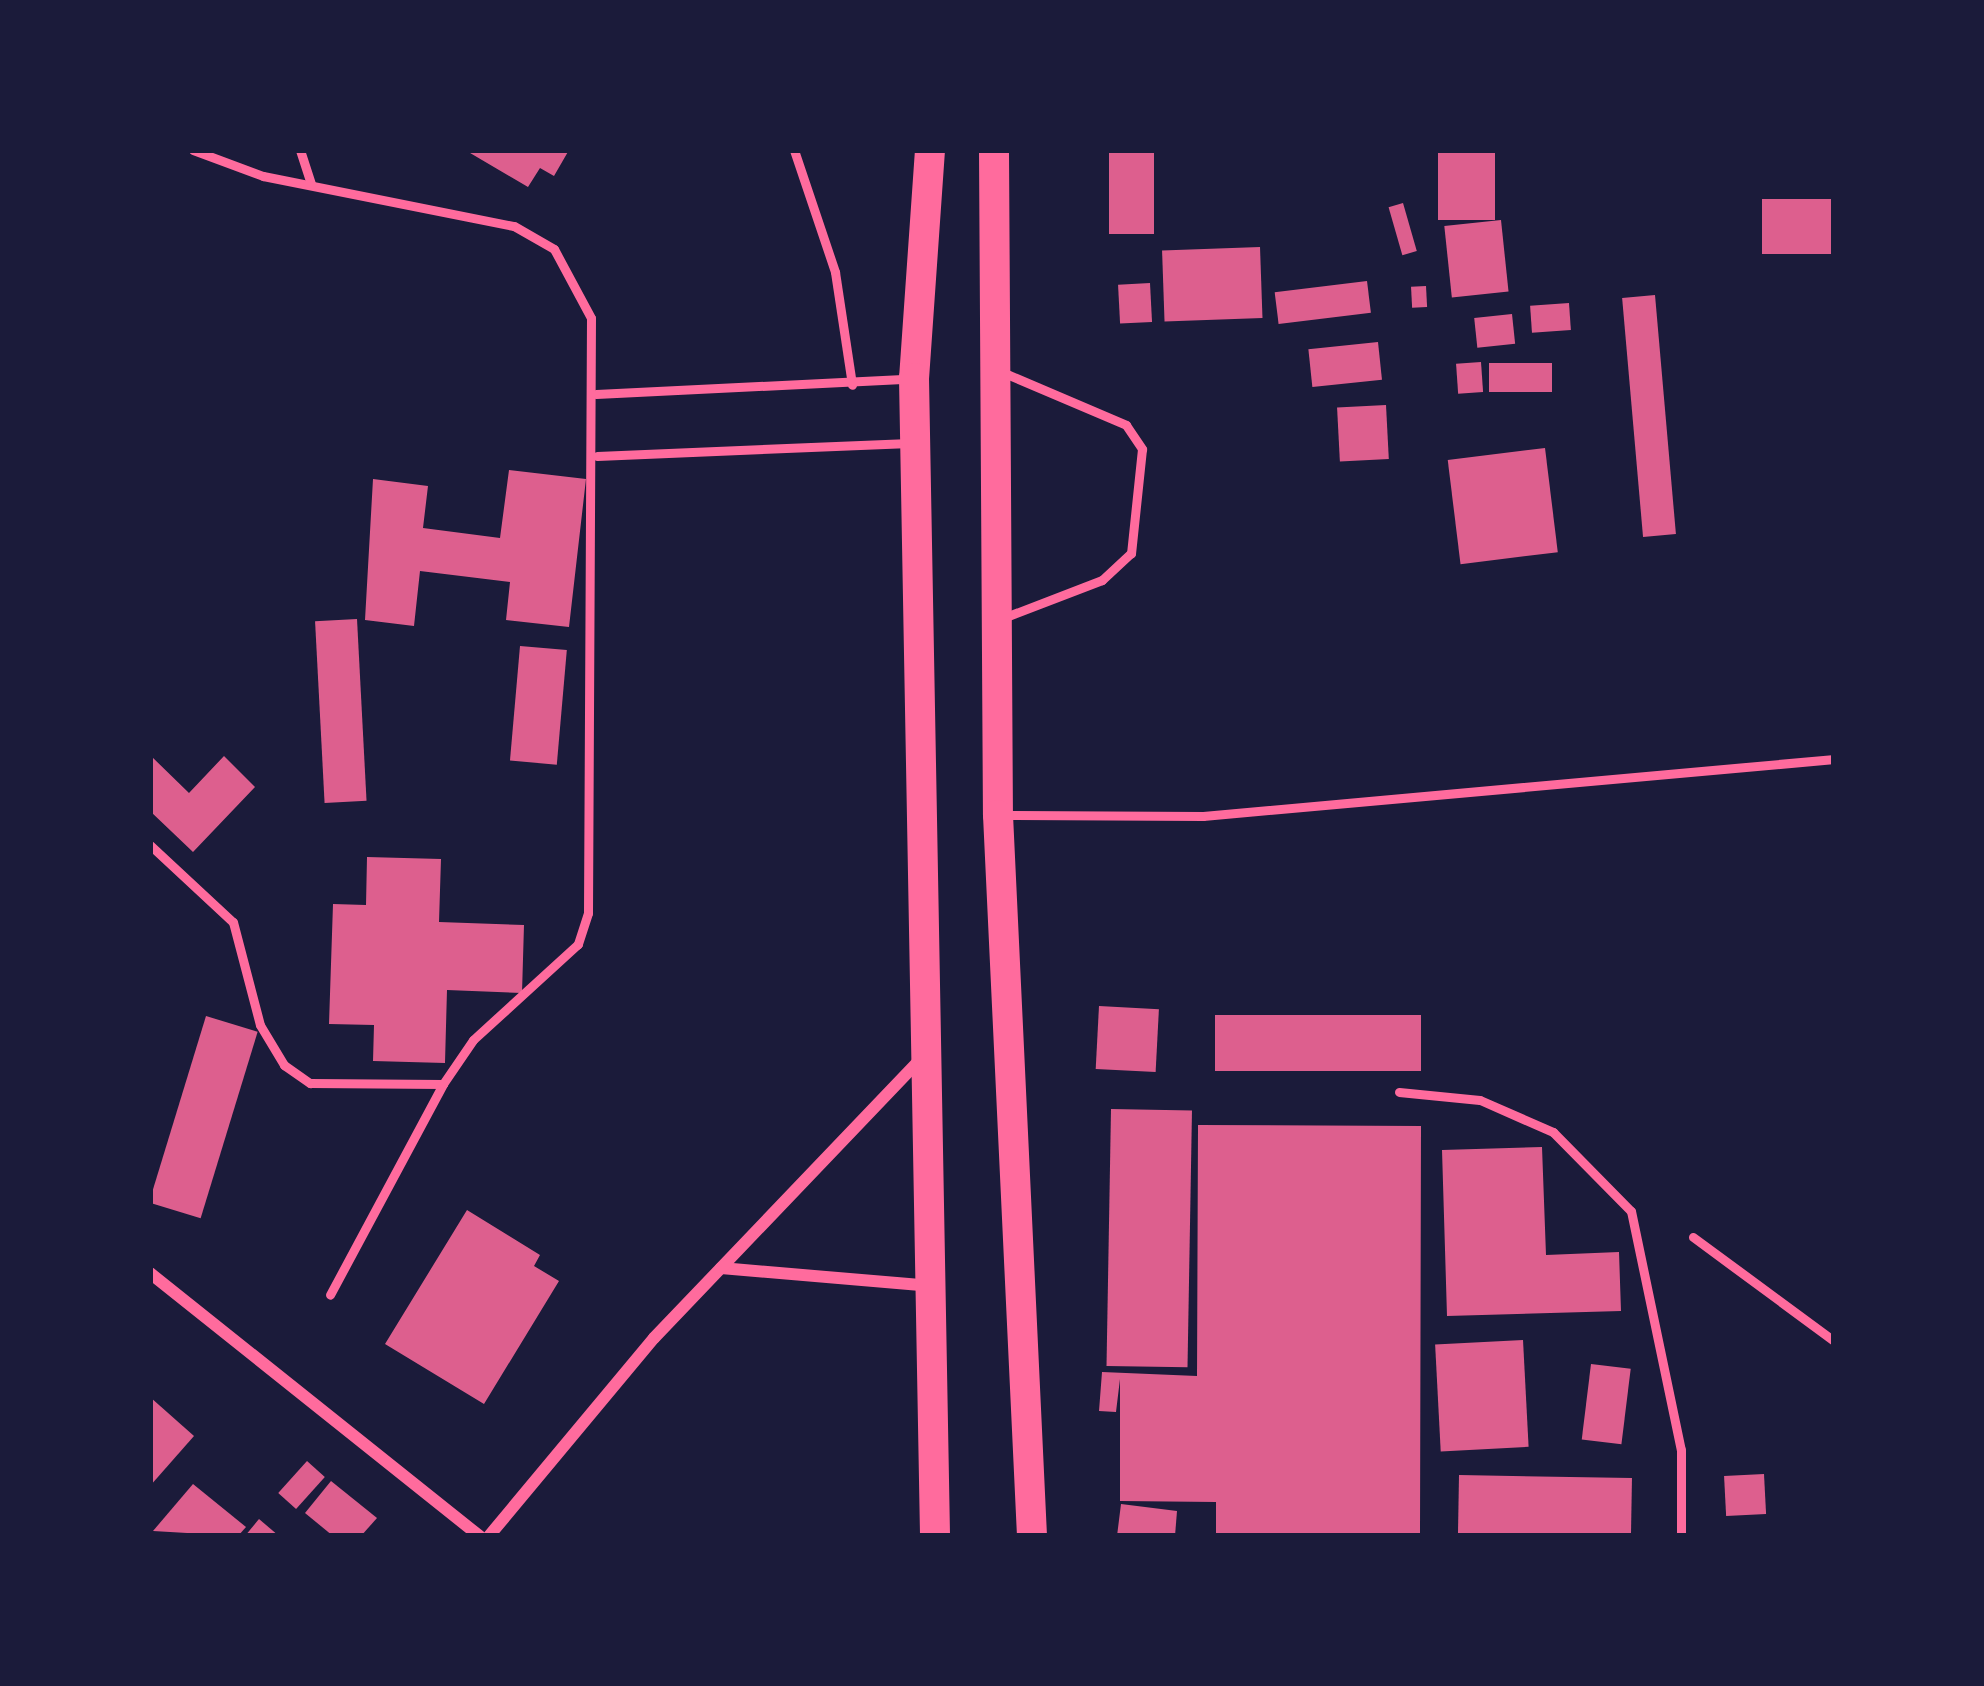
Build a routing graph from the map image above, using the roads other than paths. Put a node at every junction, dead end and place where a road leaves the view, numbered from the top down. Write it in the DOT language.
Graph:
graph roads {
  1 [pos="193,150"];
  2 [pos="312,150"];
  3 [pos="794,150"];
  4 [pos="929,150"];
  5 [pos="994,150"];
  6 [pos="301,154"];
  7 [pos="311,184"];
  8 [pos="997,370"];
  9 [pos="914,378"];
  10 [pos="853,386"];
  11 [pos="596,394"];
  12 [pos="914,443"];
  13 [pos="597,456"];
  14 [pos="998,620"];
  15 [pos="1834,759"];
  16 [pos="998,815"];
  17 [pos="150,845"];
  18 [pos="924,1056"];
  19 [pos="443,1084"];
  20 [pos="1399,1092"];
  21 [pos="1693,1238"];
  22 [pos="721,1268"];
  23 [pos="150,1273"];
  24 [pos="929,1286"];
  25 [pos="330,1295"];
  26 [pos="1834,1341"];
  27 [pos="480,1536"];
  28 [pos="489,1536"];
  29 [pos="935,1536"];
  30 [pos="1032,1536"];
  31 [pos="1681,1536"];
  1 -- 7 [label="lane"];
  2 -- 6 [label="lane"];
  3 -- 10 [label="lane"];
  4 -- 9 [label="highway"];
  5 -- 8 [label="highway"];
  6 -- 7 [label="lane"];
  7 -- 11 [label="lane"];
  8 -- 14 [label="highway"];
  8 -- 14 [label="lane"];
  9 -- 10 [label="lane"];
  9 -- 12 [label="highway"];
  10 -- 11 [label="lane"];
  11 -- 13 [label="lane"];
  12 -- 13 [label="lane"];
  12 -- 18 [label="highway"];
  13 -- 19 [label="lane"];
  14 -- 16 [label="highway"];
  15 -- 16 [label="lane"];
  16 -- 30 [label="highway"];
  17 -- 19 [label="lane"];
  18 -- 22 [label="street"];
  18 -- 24 [label="highway"];
  19 -- 25 [label="lane"];
  20 -- 31 [label="lane"];
  21 -- 26 [label="lane"];
  22 -- 24 [label="street"];
  22 -- 28 [label="street"];
  23 -- 27 [label="street"];
  24 -- 29 [label="highway"];
}
